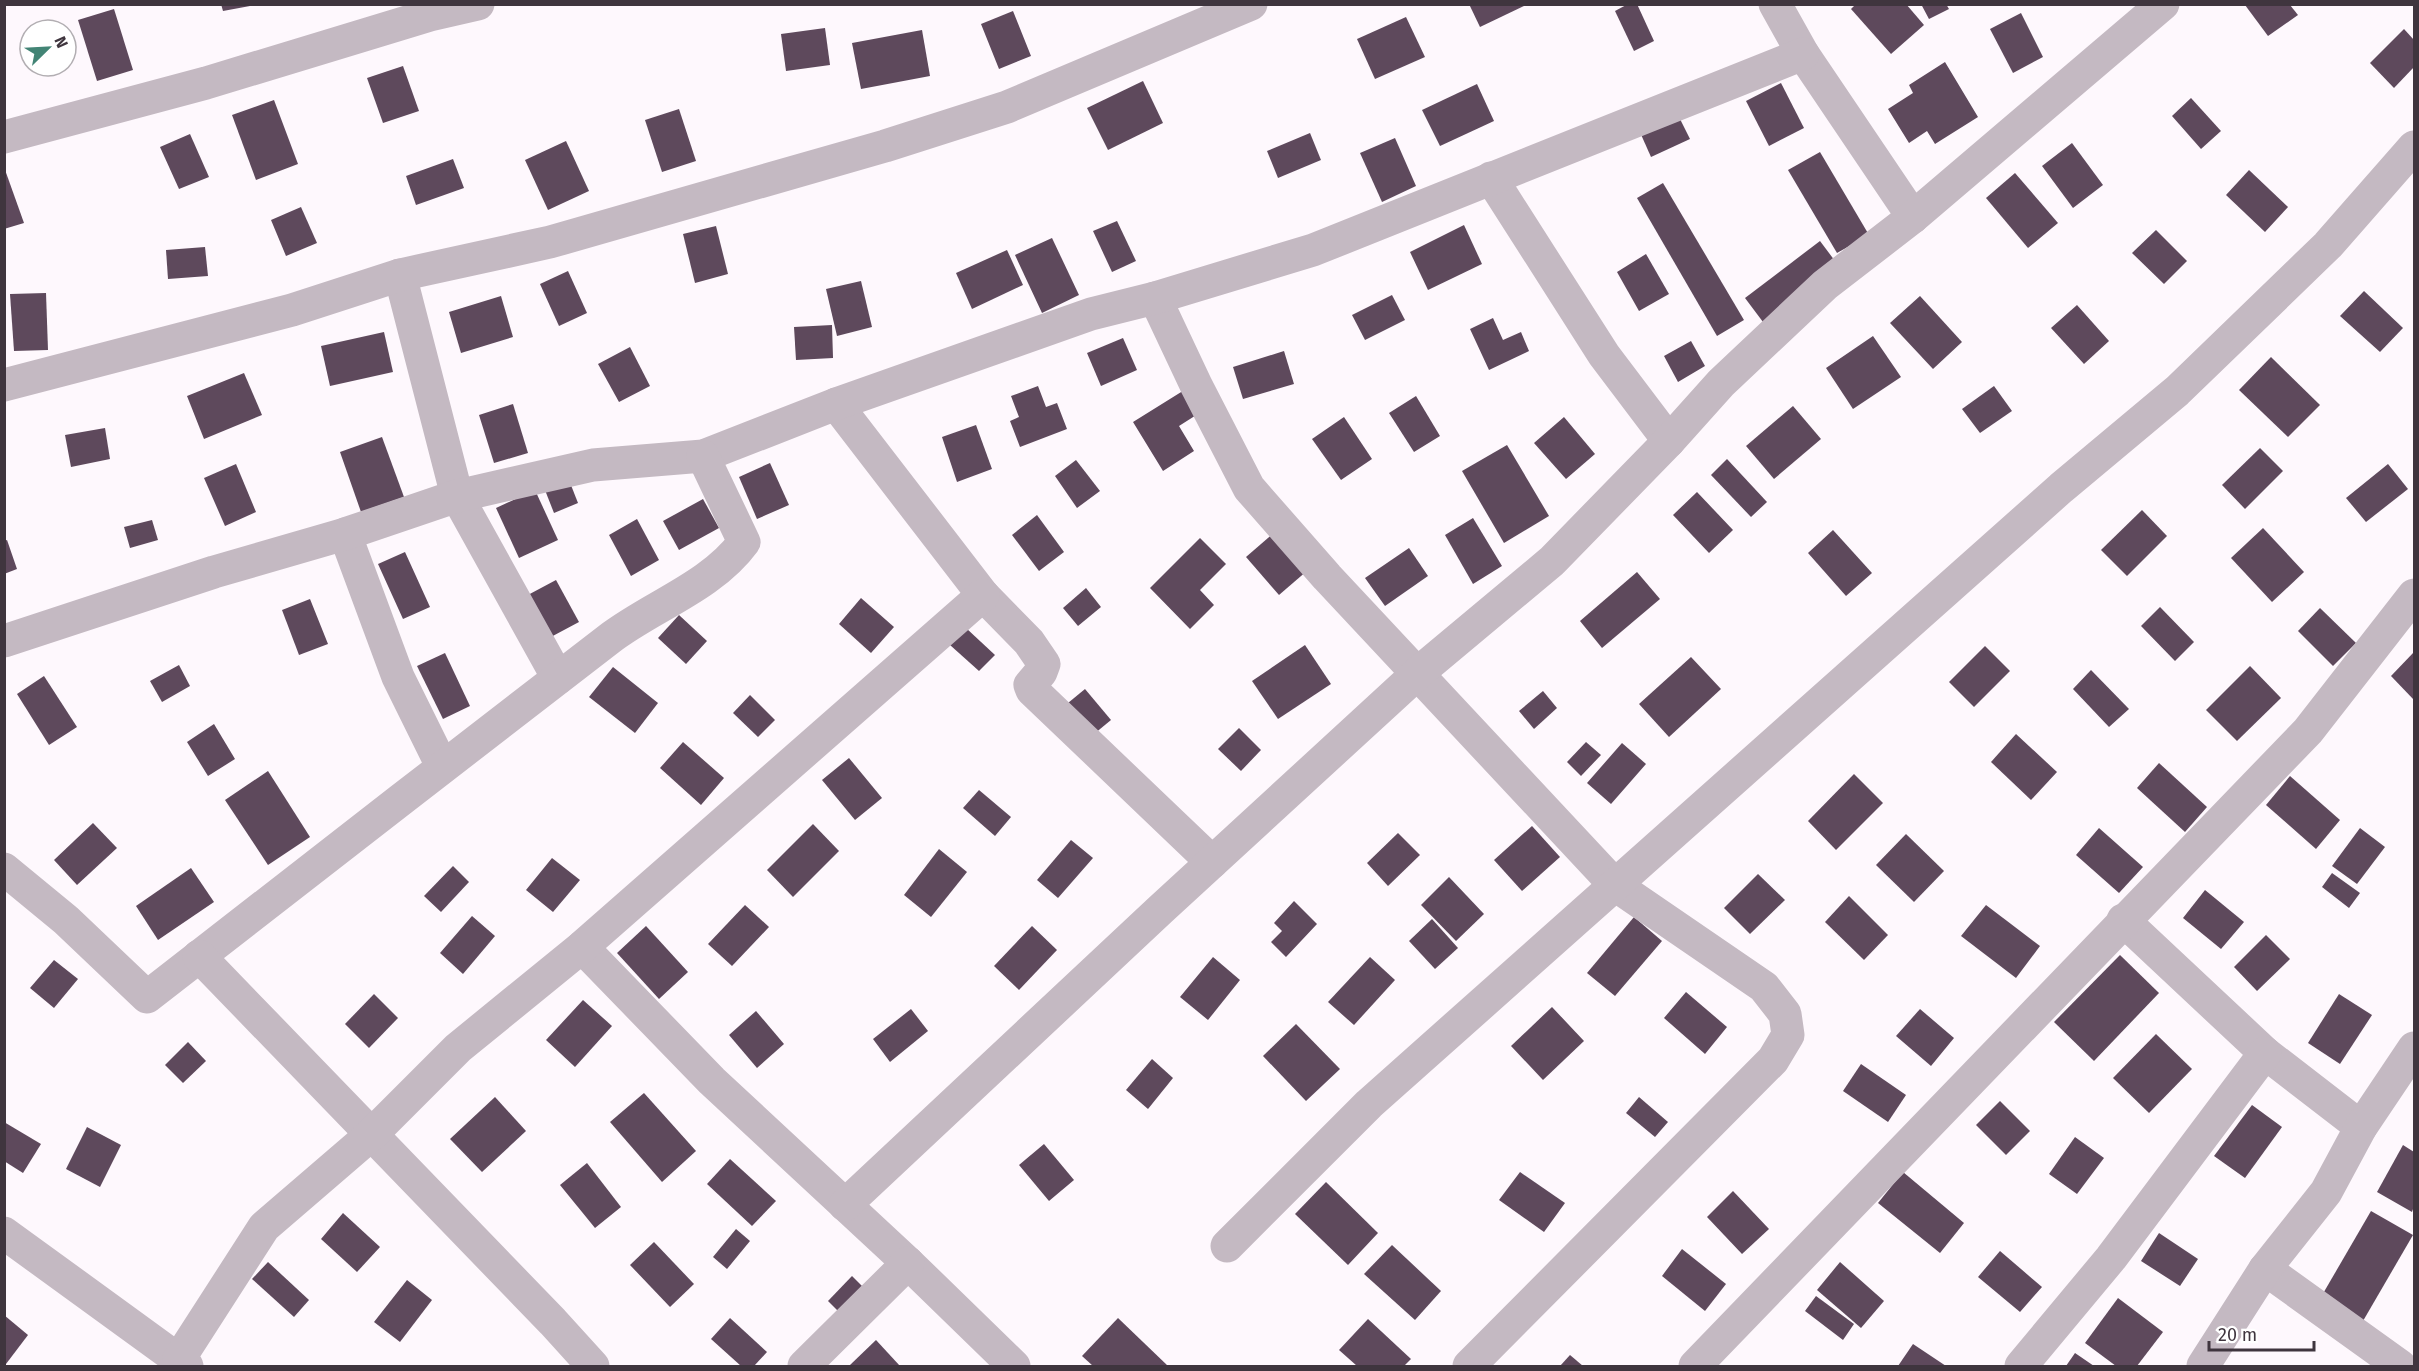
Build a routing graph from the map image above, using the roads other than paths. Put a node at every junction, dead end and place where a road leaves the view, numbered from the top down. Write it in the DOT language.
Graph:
graph roads {
  1 [pos="478,4"];
  2 [pos="1251,4"];
  3 [pos="1775,4"];
  4 [pos="2163,4"];
  5 [pos="1803,54"];
  6 [pos="4,137"];
  7 [pos="2415,147"];
  8 [pos="1491,178"];
  9 [pos="1913,217"];
  10 [pos="400,276"];
  11 [pos="1155,298"];
  12 [pos="4,385"];
  13 [pos="836,404"];
  14 [pos="1669,441"];
  15 [pos="703,456"];
  16 [pos="457,496"];
  17 [pos="345,534"];
  18 [pos="983,595"];
  19 [pos="2415,595"];
  20 [pos="4,641"];
  21 [pos="1418,673"];
  22 [pos="558,678"];
  23 [pos="442,766"];
  24 [pos="1212,862"];
  25 [pos="4,869"];
  26 [pos="1615,885"];
  27 [pos="2123,920"];
  28 [pos="582,947"];
  29 [pos="199,956"];
  30 [pos="2415,1048"];
  31 [pos="2265,1053"];
  32 [pos="2361,1127"];
  33 [pos="372,1134"];
  34 [pos="845,1205"];
  35 [pos="4,1233"];
  36 [pos="1227,1246"];
  37 [pos="908,1263"];
  38 [pos="2265,1269"];
  39 [pos="183,1363"];
  40 [pos="593,1366"];
  41 [pos="804,1366"];
  42 [pos="1014,1366"];
  43 [pos="1469,1366"];
  44 [pos="1695,1366"];
  45 [pos="2021,1366"];
  46 [pos="2203,1366"];
  47 [pos="2400,1366"];
  1 -- 6 [label="street"];
  2 -- 10 [label="street"];
  3 -- 5 [label="street"];
  4 -- 9 [label="street"];
  5 -- 8 [label="street"];
  5 -- 9 [label="street"];
  7 -- 26 [label="street"];
  8 -- 11 [label="street"];
  8 -- 14 [label="street"];
  9 -- 14 [label="street"];
  10 -- 12 [label="street"];
  10 -- 16 [label="street"];
  11 -- 13 [label="street"];
  11 -- 21 [label="street"];
  13 -- 15 [label="street"];
  13 -- 18 [label="street"];
  14 -- 21 [label="street"];
  15 -- 16 [label="street"];
  15 -- 22 [label="street"];
  16 -- 17 [label="street"];
  16 -- 22 [label="street"];
  17 -- 20 [label="street"];
  17 -- 23 [label="street"];
  18 -- 24 [label="street"];
  18 -- 28 [label="street"];
  19 -- 27 [label="street"];
  21 -- 24 [label="street"];
  21 -- 26 [label="street"];
  22 -- 23 [label="street"];
  23 -- 29 [label="street"];
  24 -- 34 [label="street"];
  25 -- 29 [label="street"];
  26 -- 36 [label="street"];
  26 -- 43 [label="street"];
  27 -- 31 [label="street"];
  27 -- 44 [label="street"];
  28 -- 33 [label="street"];
  28 -- 34 [label="street"];
  29 -- 33 [label="street"];
  30 -- 32 [label="street"];
  31 -- 32 [label="street"];
  31 -- 45 [label="street"];
  32 -- 38 [label="street"];
  33 -- 39 [label="street"];
  33 -- 40 [label="street"];
  34 -- 37 [label="street"];
  35 -- 39 [label="street"];
  37 -- 41 [label="street"];
  37 -- 42 [label="street"];
  38 -- 46 [label="street"];
  38 -- 47 [label="street"];
}
